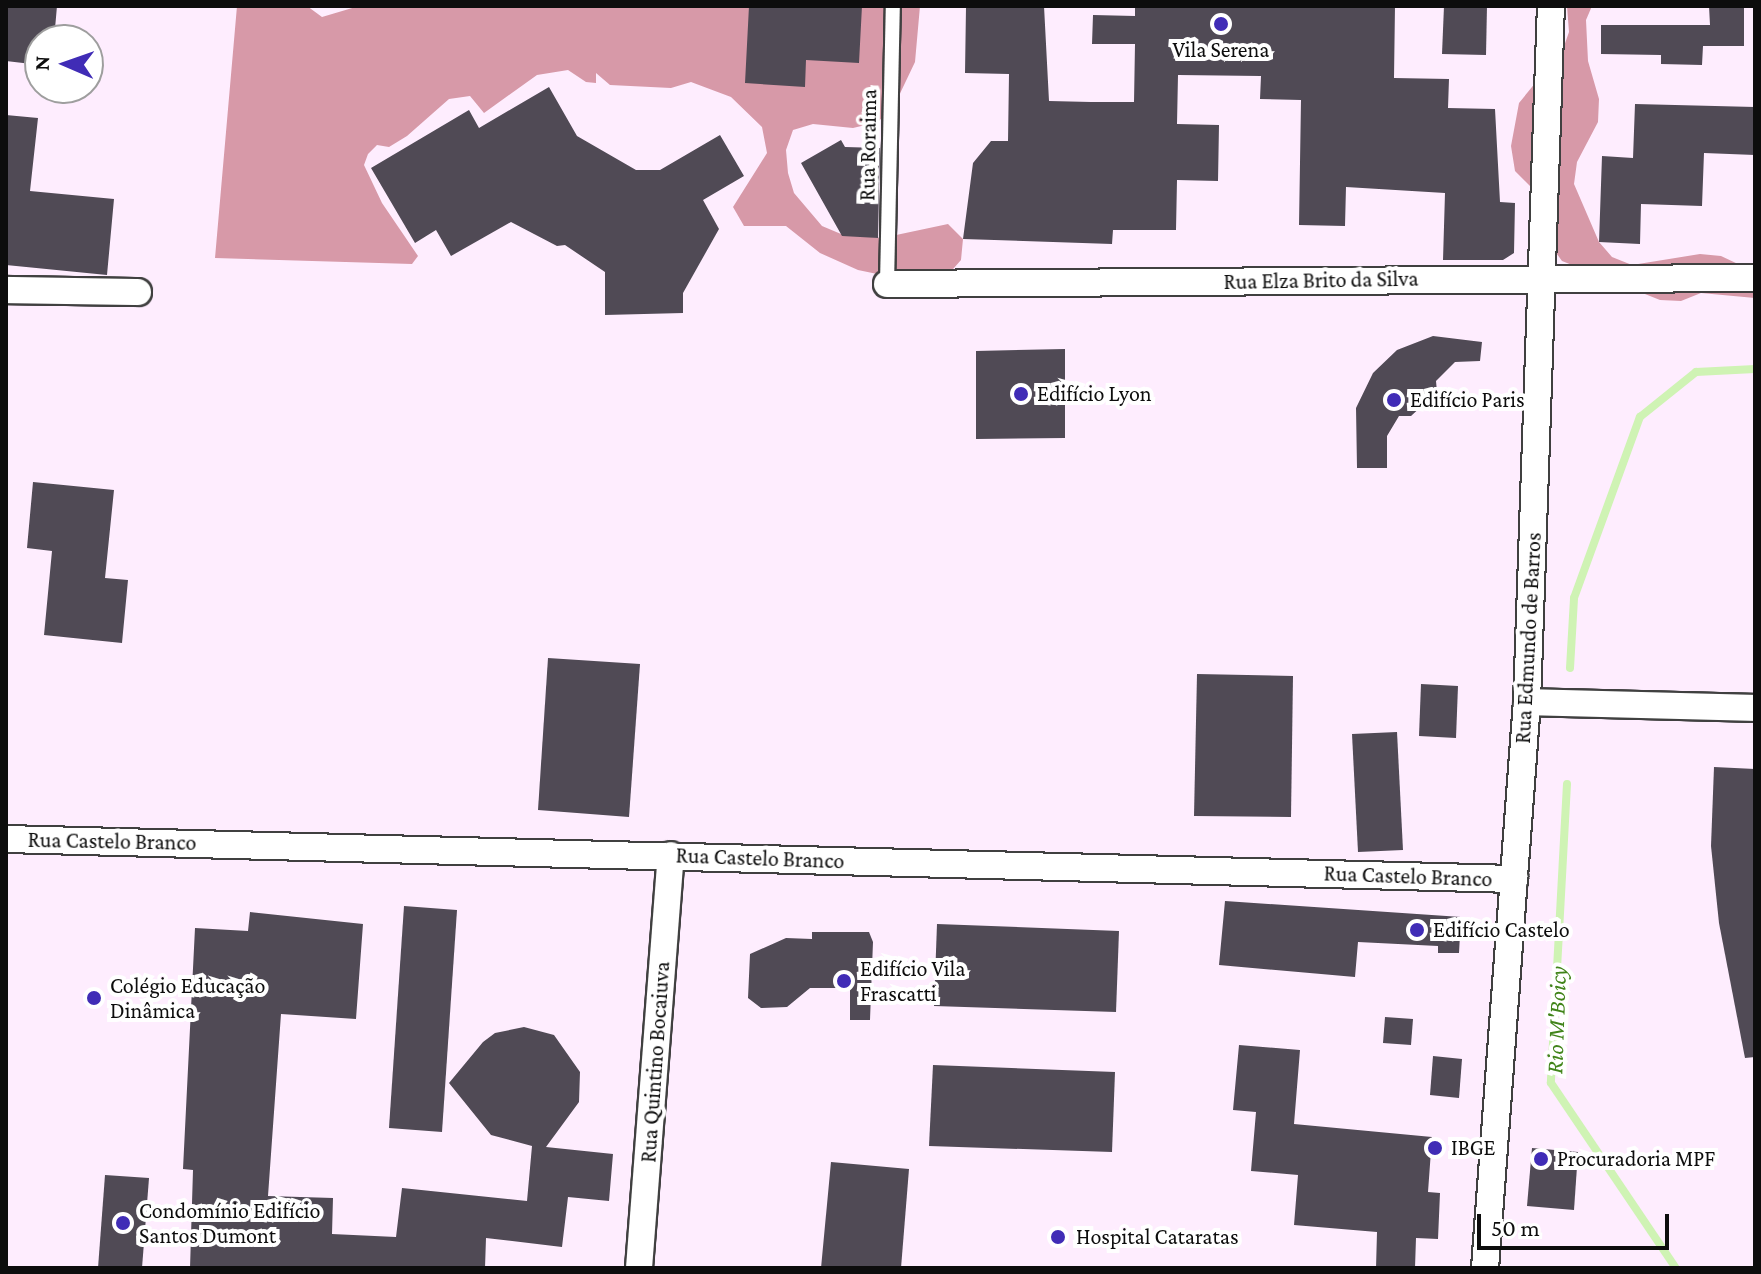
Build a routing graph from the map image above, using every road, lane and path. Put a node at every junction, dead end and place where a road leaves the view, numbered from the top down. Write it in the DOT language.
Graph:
graph roads {
  1 [pos="893,6"];
  2 [pos="1551,6"];
  3 [pos="1543,278"];
  4 [pos="1755,278"];
  5 [pos="887,284"];
  6 [pos="6,290"];
  7 [pos="138,292"];
  8 [pos="1527,702"];
  9 [pos="1755,708"];
  10 [pos="6,839"];
  11 [pos="671,855"];
  12 [pos="1514,879"];
  13 [pos="639,1268"];
  14 [pos="1485,1268"];
  1 -- 5 [label="lane, Rua Roraima"];
  2 -- 3 [label="street, Rua Edmundo de Barros"];
  3 -- 4 [label="street, Rua Elza Brito da Silva"];
  3 -- 5 [label="street, Rua Elza Brito da Silva"];
  3 -- 8 [label="street, Rua Edmundo de Barros"];
  6 -- 7 [label="street"];
  8 -- 9 [label="street"];
  8 -- 12 [label="street, Rua Edmundo de Barros"];
  10 -- 11 [label="street, Rua Castelo Branco"];
  11 -- 12 [label="street, Rua Castelo Branco"];
  11 -- 13 [label="street, Rua Quintino Bocaiuva"];
  12 -- 14 [label="street, Rua Edmundo de Barros"];
}
